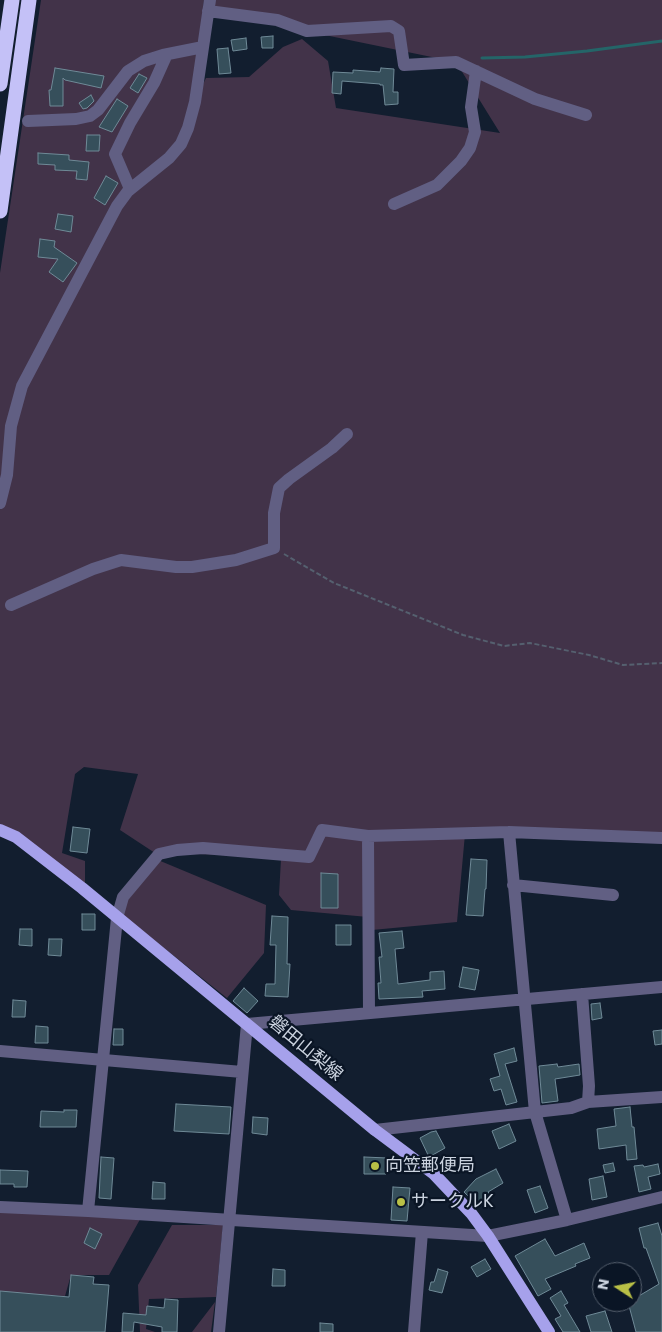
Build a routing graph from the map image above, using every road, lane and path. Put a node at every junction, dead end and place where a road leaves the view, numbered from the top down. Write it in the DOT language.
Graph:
graph roads {
  1 [pos="12,0"];
  2 [pos="29,0"];
  3 [pos="209,5"];
  4 [pos="203,46"];
  5 [pos="167,54"];
  6 [pos="476,71"];
  7 [pos="0,84"];
  8 [pos="586,115"];
  9 [pos="28,120"];
  10 [pos="130,189"];
  11 [pos="394,204"];
  12 [pos="0,211"];
  13 [pos="347,434"];
  14 [pos="0,503"];
  15 [pos="274,548"];
  16 [pos="11,605"];
  17 [pos="662,663"];
  18 [pos="0,830"];
  19 [pos="509,832"];
  20 [pos="368,836"];
  21 [pos="662,838"];
  22 [pos="513,885"];
  23 [pos="613,895"];
  24 [pos="117,918"];
  25 [pos="662,987"];
  26 [pos="582,994"];
  27 [pos="523,1000"];
  28 [pos="368,1013"];
  29 [pos="247,1024"];
  30 [pos="0,1051"];
  31 [pos="102,1060"];
  32 [pos="242,1072"];
  33 [pos="662,1097"];
  34 [pos="588,1102"];
  35 [pos="535,1112"];
  36 [pos="375,1130"];
  37 [pos="662,1197"];
  38 [pos="0,1207"];
  39 [pos="88,1211"];
  40 [pos="228,1220"];
  41 [pos="568,1220"];
  42 [pos="422,1232"];
  43 [pos="488,1236"];
  44 [pos="219,1332"];
  45 [pos="414,1332"];
  46 [pos="549,1332"];
  1 -- 7 [label="highway"];
  2 -- 12 [label="highway"];
  3 -- 4 [label="street"];
  3 -- 6 [label="street"];
  4 -- 5 [label="street"];
  4 -- 10 [label="street"];
  5 -- 9 [label="street"];
  5 -- 10 [label="street"];
  6 -- 8 [label="street"];
  6 -- 11 [label="street"];
  10 -- 14 [label="street"];
  13 -- 15 [label="street"];
  15 -- 16 [label="street"];
  15 -- 17 [label="path"];
  18 -- 24 [label="main road, 磐田山梨線"];
  19 -- 20 [label="street"];
  19 -- 21 [label="street"];
  19 -- 22 [label="street"];
  20 -- 24 [label="street"];
  20 -- 28 [label="street"];
  22 -- 23 [label="street"];
  22 -- 27 [label="street"];
  24 -- 29 [label="main road, 磐田山梨線"];
  24 -- 31 [label="street"];
  25 -- 26 [label="street"];
  26 -- 27 [label="street"];
  26 -- 34 [label="street"];
  27 -- 28 [label="street"];
  27 -- 35 [label="street"];
  28 -- 29 [label="street"];
  29 -- 32 [label="street"];
  29 -- 36 [label="main road, 磐田山梨線"];
  30 -- 31 [label="street"];
  31 -- 32 [label="street"];
  31 -- 39 [label="street"];
  32 -- 40 [label="street"];
  33 -- 34 [label="street"];
  34 -- 35 [label="street"];
  35 -- 36 [label="street"];
  35 -- 41 [label="street"];
  36 -- 43 [label="main road, 磐田山梨線"];
  37 -- 41 [label="street"];
  38 -- 39 [label="street"];
  39 -- 40 [label="street"];
  40 -- 42 [label="street"];
  40 -- 44 [label="street"];
  41 -- 43 [label="street"];
  42 -- 43 [label="street"];
  42 -- 45 [label="street"];
  43 -- 46 [label="main road, 磐田山梨線"];
}
